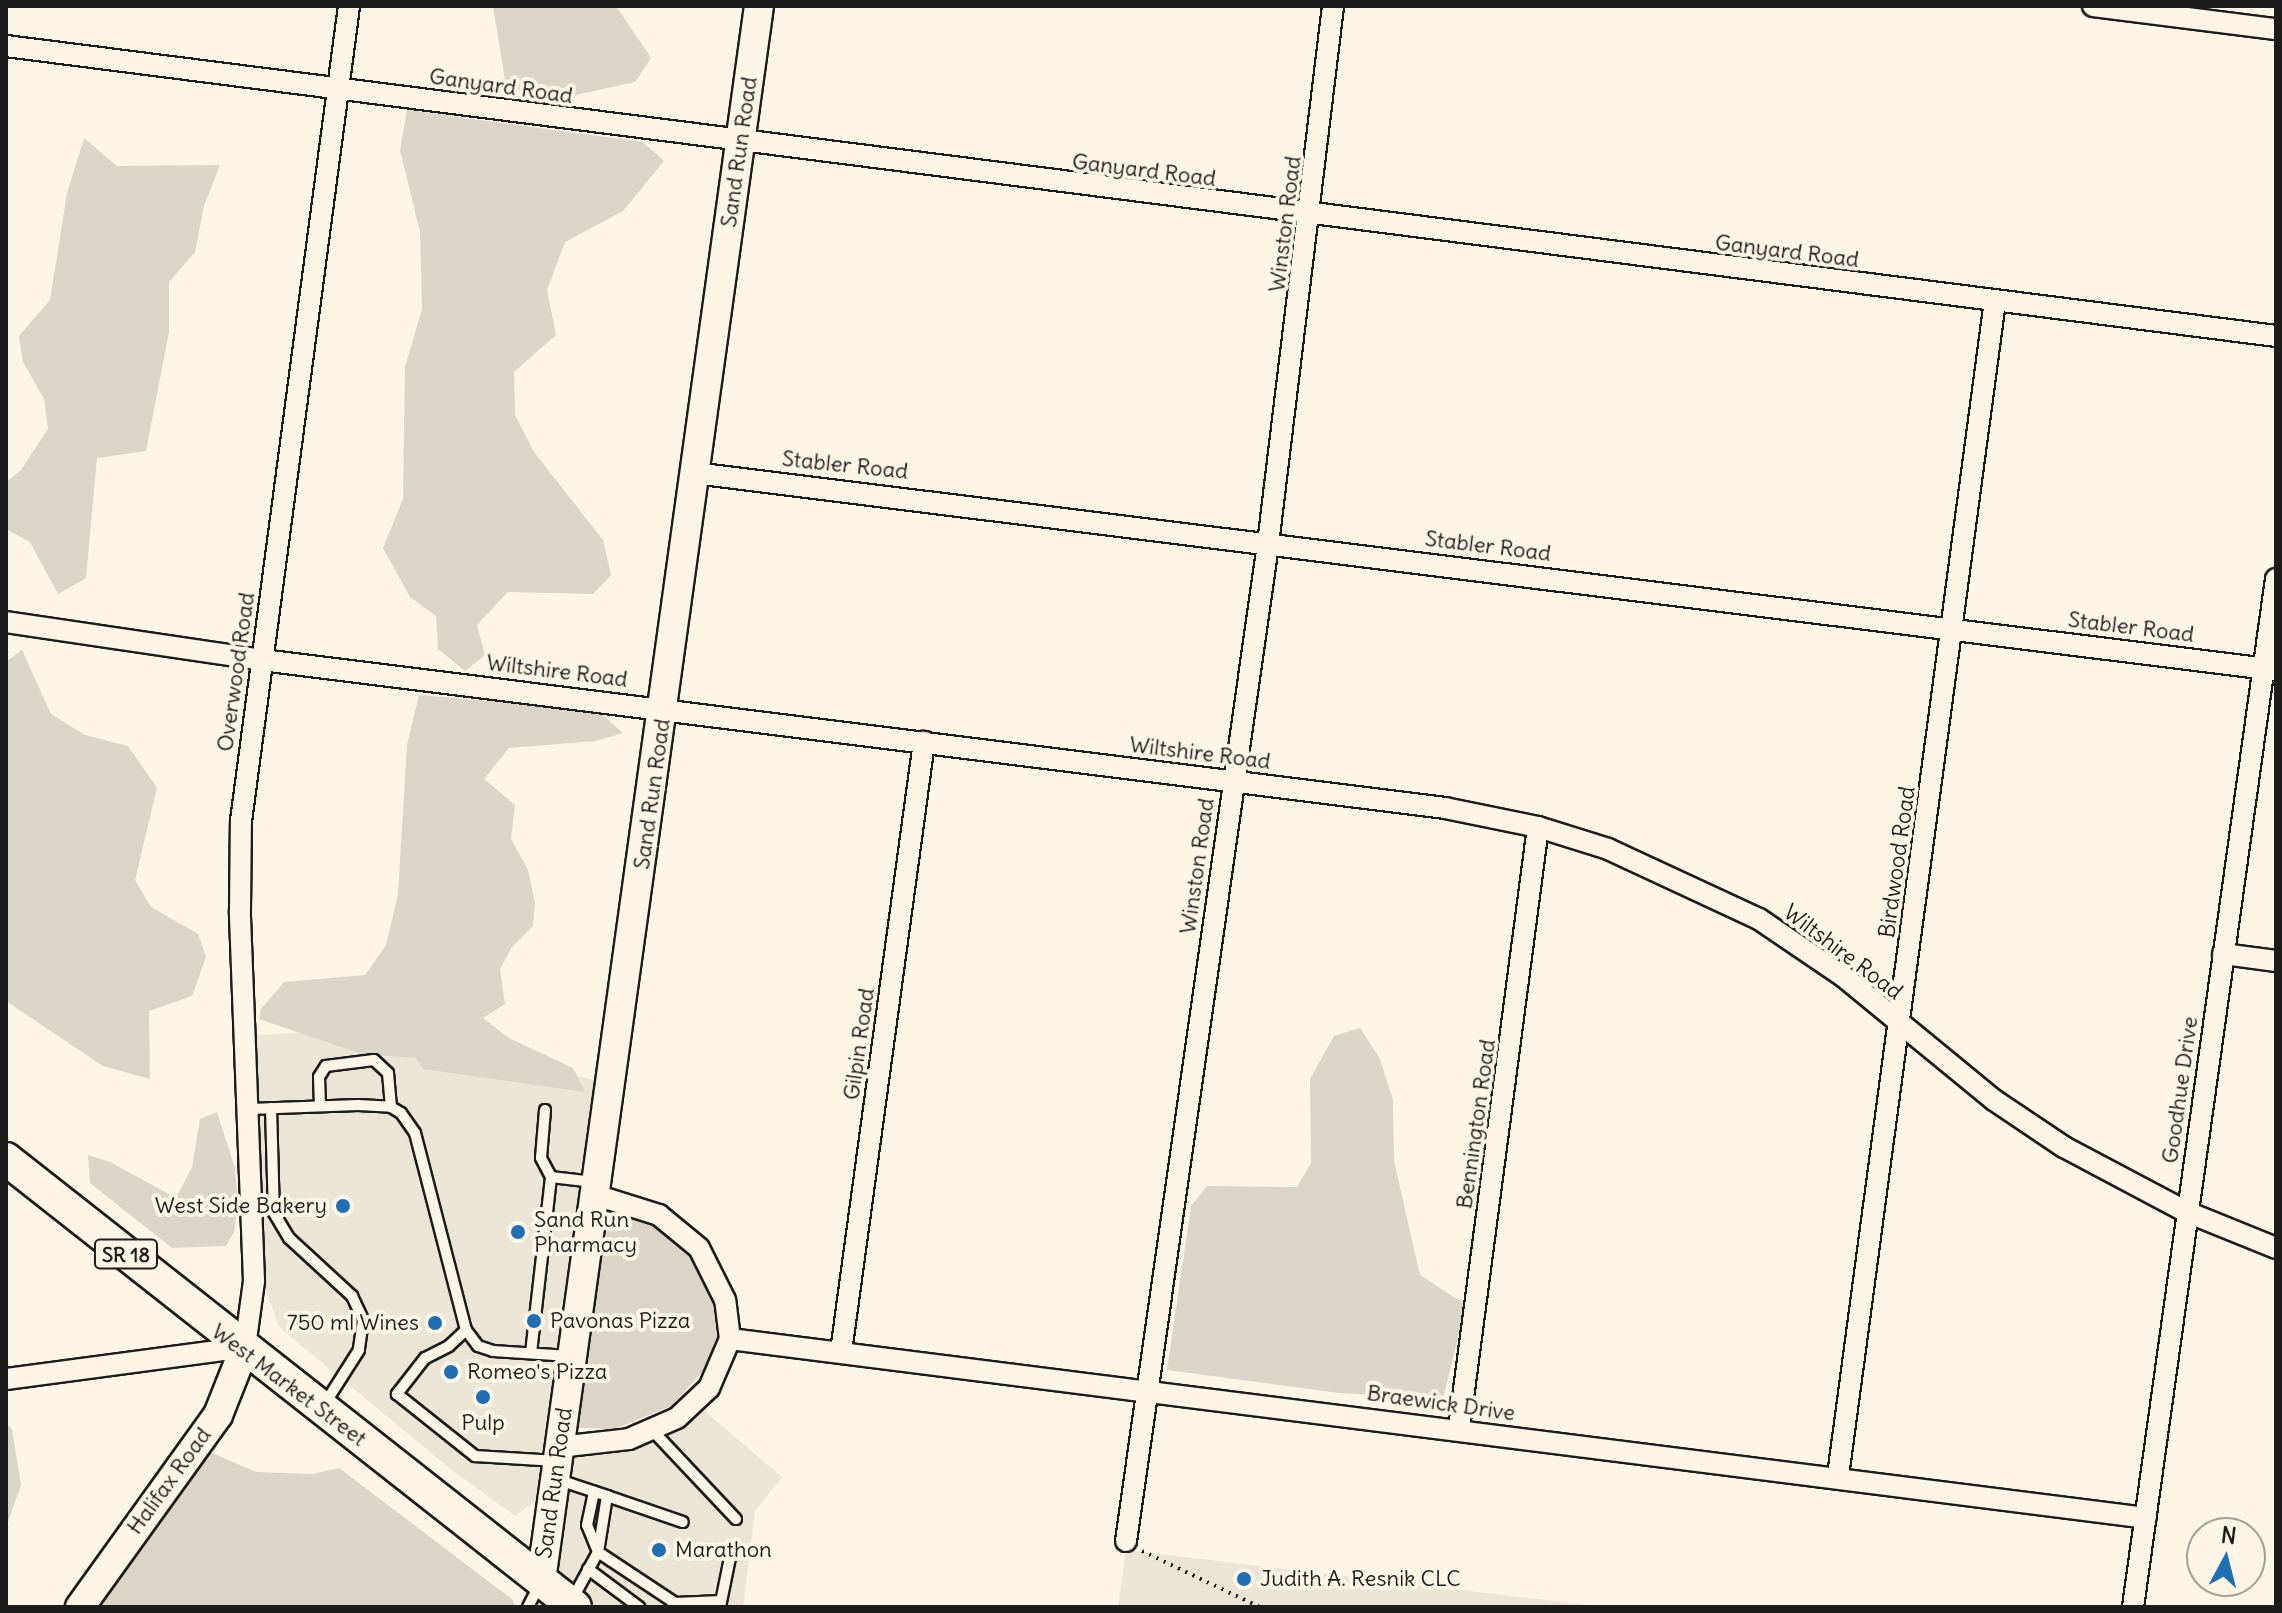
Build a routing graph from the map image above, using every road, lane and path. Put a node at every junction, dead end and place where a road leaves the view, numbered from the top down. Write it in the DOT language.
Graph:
graph roads {
  1 [pos="349,6"];
  2 [pos="759,6"];
  3 [pos="1333,6"];
  4 [pos="2093,6"];
  5 [pos="2276,29"];
  6 [pos="6,46"];
  7 [pos="338,89"];
  8 [pos="740,143"];
  9 [pos="1311,214"];
  10 [pos="1995,301"];
  11 [pos="2276,336"];
  12 [pos="694,473"];
  13 [pos="1268,544"];
  14 [pos="2276,579"];
  15 [pos="6,622"];
  16 [pos="1953,627"];
  17 [pos="262,660"];
  18 [pos="2270,669"];
  19 [pos="664,708"];
  20 [pos="924,742"];
  21 [pos="1233,782"];
  22 [pos="1538,827"];
  23 [pos="2223,954"];
  24 [pos="2276,961"];
  25 [pos="1898,1024"];
  26 [pos="320,1106"];
  27 [pos="391,1107"];
  28 [pos="271,1108"];
  29 [pos="250,1109"];
  30 [pos="545,1110"];
  31 [pos="6,1159"];
  32 [pos="551,1177"];
  33 [pos="593,1188"];
  34 [pos="2187,1212"];
  35 [pos="2276,1248"];
  36 [pos="466,1330"];
  37 [pos="730,1339"];
  38 [pos="245,1347"];
  39 [pos="841,1352"];
  40 [pos="531,1353"];
  41 [pos="572,1357"];
  42 [pos="6,1379"];
  43 [pos="1149,1391"];
  44 [pos="321,1409"];
  45 [pos="1459,1428"];
  46 [pos="653,1431"];
  47 [pos="557,1462"];
  48 [pos="1838,1476"];
  49 [pos="594,1492"];
  50 [pos="607,1496"];
  51 [pos="2146,1518"];
  52 [pos="736,1519"];
  53 [pos="683,1522"];
  54 [pos="1126,1541"];
  55 [pos="598,1552"];
  56 [pos="731,1553"];
  57 [pos="588,1569"];
  58 [pos="534,1594"];
  59 [pos="720,1604"];
  60 [pos="572,1605"];
  61 [pos="673,1605"];
  62 [pos="80,1607"];
  63 [pos="639,1607"];
  64 [pos="1260,1607"];
  65 [pos="2133,1607"];
  1 -- 7 [label="street, Overwood Road"];
  2 -- 8 [label="street, Sand Run Road"];
  3 -- 9 [label="street, Winston Road"];
  4 -- 5 [label="street"];
  6 -- 7 [label="street, Ganyard Road"];
  7 -- 8 [label="street, Ganyard Road"];
  7 -- 17 [label="street, Overwood Road"];
  8 -- 9 [label="street, Ganyard Road"];
  8 -- 12 [label="street, Sand Run Road"];
  9 -- 10 [label="street, Ganyard Road"];
  9 -- 13 [label="street, Winston Road"];
  10 -- 11 [label="street, Ganyard Road"];
  10 -- 16 [label="street, Birdwood Road"];
  12 -- 13 [label="street, Stabler Road"];
  12 -- 19 [label="street, Sand Run Road"];
  13 -- 16 [label="street, Stabler Road"];
  13 -- 21 [label="street, Winston Road"];
  14 -- 18 [label="street, Goodhue Drive"];
  15 -- 17 [label="street, Wiltshire Road"];
  16 -- 18 [label="street, Stabler Road"];
  16 -- 25 [label="street, Birdwood Road"];
  17 -- 19 [label="street, Wiltshire Road"];
  17 -- 29 [label="street, Overwood Road"];
  18 -- 23 [label="street, Goodhue Drive"];
  19 -- 20 [label="street, Wiltshire Road"];
  19 -- 33 [label="street, Sand Run Road"];
  20 -- 21 [label="street, Wiltshire Road"];
  20 -- 39 [label="street, Gilpin Road"];
  21 -- 22 [label="street, Wiltshire Road"];
  21 -- 43 [label="street, Winston Road"];
  22 -- 25 [label="street, Wiltshire Road"];
  22 -- 45 [label="street, Bennington Road"];
  23 -- 24 [label="street"];
  23 -- 34 [label="street, Goodhue Drive"];
  25 -- 34 [label="street, Wiltshire Road"];
  25 -- 48 [label="street, Birdwood Road"];
  26 -- 27 [label="lane"];
  26 -- 27 [label="lane"];
  26 -- 28 [label="lane"];
  27 -- 36 [label="lane"];
  28 -- 29 [label="lane"];
  28 -- 44 [label="lane"];
  29 -- 38 [label="street, Overwood Road"];
  30 -- 32 [label="lane"];
  31 -- 38 [label="main road, West Market Street / SR 18"];
  32 -- 33 [label="lane"];
  32 -- 40 [label="lane"];
  33 -- 37 [label="street"];
  33 -- 41 [label="street, Sand Run Road"];
  34 -- 35 [label="street, Wiltshire Road"];
  34 -- 51 [label="street, Goodhue Drive"];
  36 -- 40 [label="lane"];
  36 -- 47 [label="lane"];
  37 -- 39 [label="street, Braewick Drive"];
  37 -- 46 [label="street"];
  38 -- 42 [label="street"];
  38 -- 44 [label="main road, West Market Street / SR 18"];
  38 -- 62 [label="street, Halifax Road"];
  39 -- 43 [label="street, Braewick Drive"];
  40 -- 41 [label="lane"];
  41 -- 47 [label="street, Sand Run Road"];
  43 -- 45 [label="street, Braewick Drive"];
  43 -- 54 [label="street, Winston Road"];
  44 -- 58 [label="main road, West Market Street / SR 18"];
  45 -- 48 [label="street, Braewick Drive"];
  46 -- 47 [label="street"];
  46 -- 52 [label="lane"];
  47 -- 49 [label="lane"];
  47 -- 58 [label="street, Sand Run Road"];
  48 -- 51 [label="street, Braewick Drive"];
  49 -- 50 [label="lane"];
  49 -- 55 [label="lane"];
  50 -- 53 [label="lane"];
  50 -- 55 [label="lane"];
  51 -- 65 [label="street, Goodhue Drive"];
  54 -- 64 [label="path"];
  55 -- 57 [label="lane"];
  55 -- 61 [label="lane"];
  56 -- 59 [label="lane"];
  57 -- 60 [label="lane"];
  57 -- 63 [label="lane"];
  58 -- 60 [label="main road, West Market Street / SR 18"];
  59 -- 61 [label="lane"];
}
